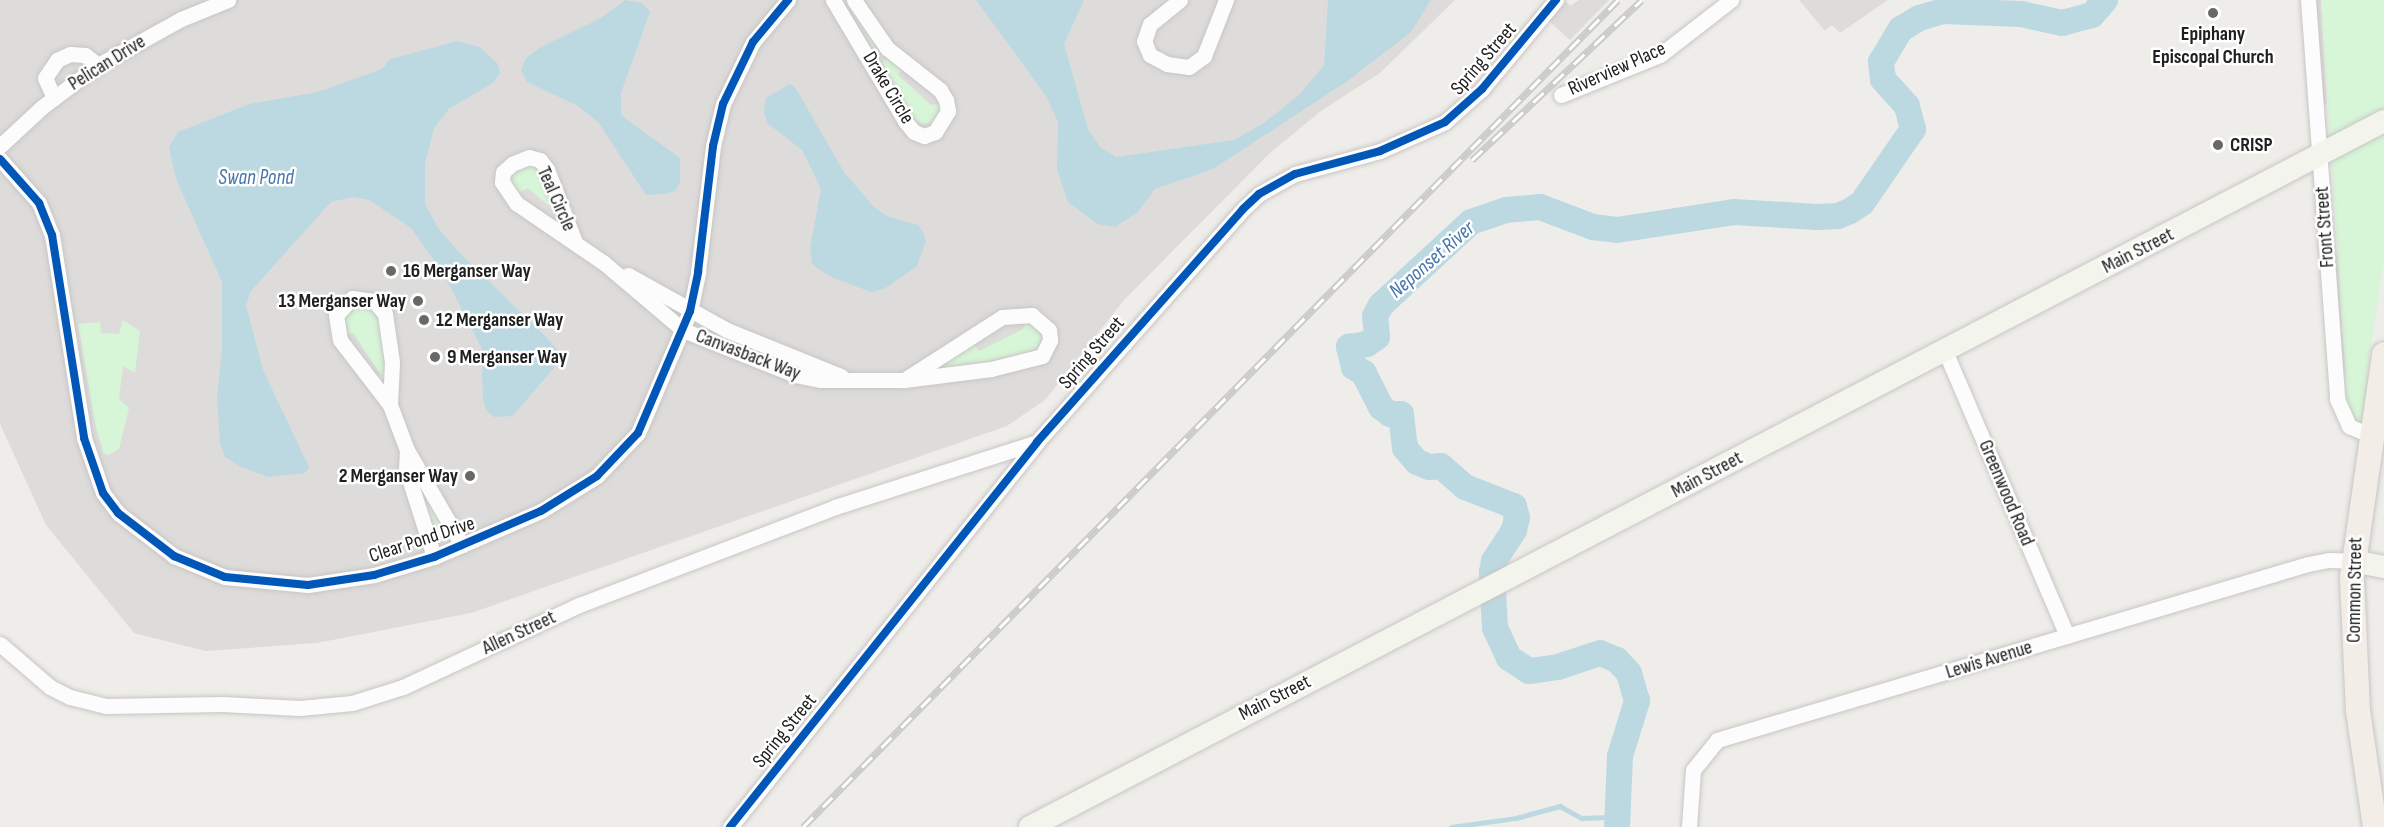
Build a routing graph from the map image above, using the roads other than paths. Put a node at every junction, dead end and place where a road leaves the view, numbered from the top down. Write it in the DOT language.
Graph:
graph roads {
  1 [pos="228,0"];
  2 [pos="788,0"];
  3 [pos="833,0"];
  4 [pos="854,0"];
  5 [pos="1180,0"];
  6 [pos="1226,0"];
  7 [pos="1556,0"];
  8 [pos="1731,0"];
  9 [pos="2308,0"];
  10 [pos="887,48"];
  11 [pos="871,58"];
  12 [pos="98,66"];
  13 [pos="1561,95"];
  14 [pos="54,98"];
  15 [pos="2384,121"];
  16 [pos="0,146"];
  17 [pos="2320,154"];
  18 [pos="0,159"];
  19 [pos="575,242"];
  20 [pos="604,263"];
  21 [pos="690,311"];
  22 [pos="683,330"];
  23 [pos="1945,351"];
  24 [pos="2384,354"];
  25 [pos="850,379"];
  26 [pos="904,380"];
  27 [pos="390,405"];
  28 [pos="2371,436"];
  29 [pos="1037,442"];
  30 [pos="407,450"];
  31 [pos="462,545"];
  32 [pos="434,557"];
  33 [pos="2353,561"];
  34 [pos="2384,567"];
  35 [pos="2067,636"];
  36 [pos="0,644"];
  37 [pos="730,827"];
  38 [pos="1030,827"];
  39 [pos="1689,827"];
  40 [pos="2375,827"];
  1 -- 12 [label="street, Pelican Drive"];
  2 -- 21 [label="street, Clear Pond Drive"];
  3 -- 11 [label="street, Drake Circle"];
  4 -- 10 [label="street, Drake Circle"];
  5 -- 6 [label="street"];
  7 -- 29 [label="street, Spring Street"];
  8 -- 13 [label="street, Riverview Place"];
  9 -- 17 [label="street, Front Street"];
  10 -- 11 [label="street"];
  10 -- 11 [label="street, Drake Circle"];
  12 -- 14 [label="street, Pelican Drive"];
  12 -- 14 [label="street"];
  14 -- 16 [label="street, Pelican Drive"];
  15 -- 17 [label="main road, Main Street"];
  17 -- 23 [label="main road, Main Street"];
  17 -- 28 [label="street, Front Street"];
  18 -- 32 [label="street, Clear Pond Drive"];
  19 -- 19 [label="street, Teal Circle"];
  19 -- 20 [label="street, Teal Circle"];
  20 -- 21 [label="street, Teal Circle"];
  20 -- 22 [label="street, Teal Circle"];
  21 -- 22 [label="street, Clear Pond Drive"];
  21 -- 25 [label="street, Canvasback Way"];
  22 -- 25 [label="street, Canvasback Way"];
  22 -- 31 [label="street, Clear Pond Drive"];
  23 -- 35 [label="street, Greenwood Road"];
  23 -- 38 [label="main road, Main Street"];
  24 -- 28 [label="main road, Common Street"];
  25 -- 26 [label="street, Canvasback Way"];
  26 -- 26 [label="street, Canvasback Way"];
  27 -- 27 [label="street"];
  27 -- 30 [label="street"];
  28 -- 33 [label="main road, Common Street"];
  29 -- 36 [label="street, Allen Street"];
  29 -- 37 [label="street, Spring Street"];
  30 -- 31 [label="street"];
  30 -- 32 [label="street"];
  31 -- 32 [label="street, Clear Pond Drive"];
  33 -- 34 [label="main road"];
  33 -- 35 [label="street, Lewis Avenue"];
  33 -- 40 [label="main road, Common Street"];
  35 -- 39 [label="street, Lewis Avenue"];
}
